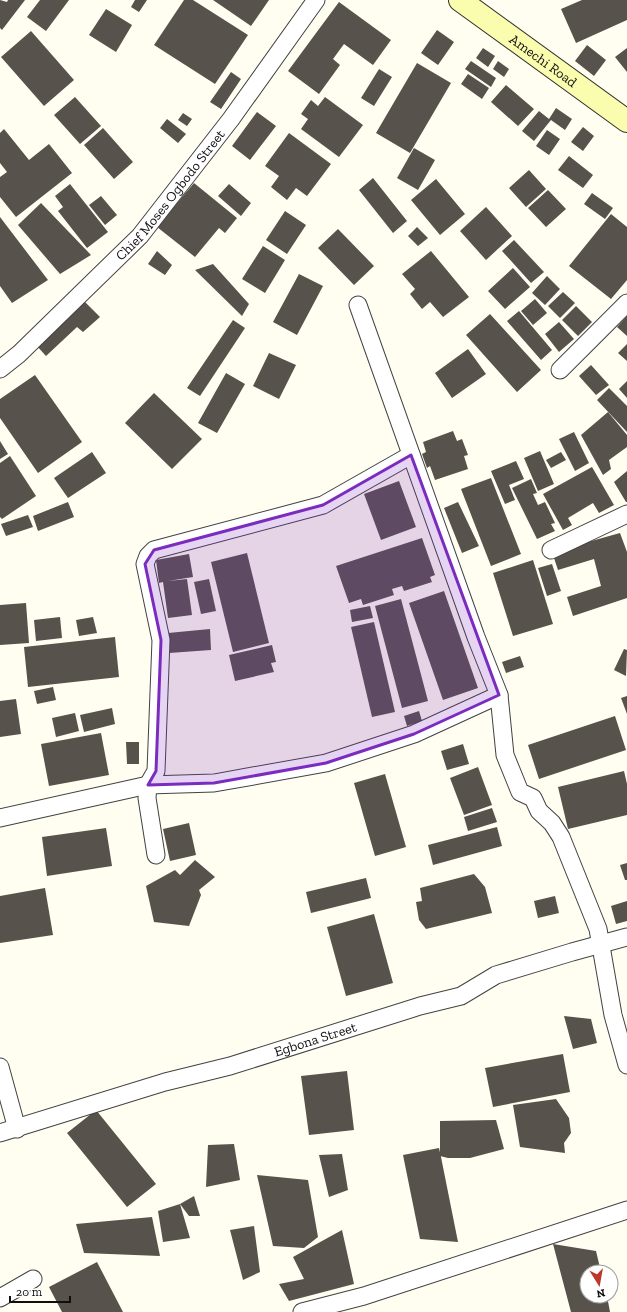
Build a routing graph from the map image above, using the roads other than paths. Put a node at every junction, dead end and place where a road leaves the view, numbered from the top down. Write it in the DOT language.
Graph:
graph roads {
  1 [pos="316,0"];
  2 [pos="460,0"];
  3 [pos="627,121"];
  4 [pos="627,303"];
  5 [pos="358,305"];
  6 [pos="0,370"];
  7 [pos="560,370"];
  8 [pos="411,454"];
  9 [pos="627,514"];
  10 [pos="551,550"];
  11 [pos="499,695"];
  12 [pos="148,785"];
  13 [pos="0,818"];
  14 [pos="156,855"];
  15 [pos="627,937"];
  16 [pos="603,945"];
  17 [pos="627,1065"];
  18 [pos="0,1066"];
  19 [pos="17,1129"];
  20 [pos="0,1133"];
  21 [pos="627,1210"];
  22 [pos="33,1279"];
  23 [pos="0,1298"];
  24 [pos="302,1312"];
  1 -- 6 [label="street, Chief Moses Ogbodo Street"];
  2 -- 3 [label="main road, Amechi Road"];
  4 -- 7 [label="street"];
  5 -- 8 [label="street"];
  8 -- 11 [label="street"];
  8 -- 12 [label="street"];
  9 -- 10 [label="street"];
  11 -- 12 [label="street"];
  11 -- 16 [label="street"];
  12 -- 13 [label="street"];
  12 -- 14 [label="street"];
  15 -- 16 [label="street, Egbona Street"];
  16 -- 17 [label="street"];
  16 -- 19 [label="street, Egbona Street"];
  18 -- 19 [label="street"];
  19 -- 20 [label="street, Egbona Street"];
  21 -- 24 [label="street"];
  22 -- 23 [label="street"];
}
